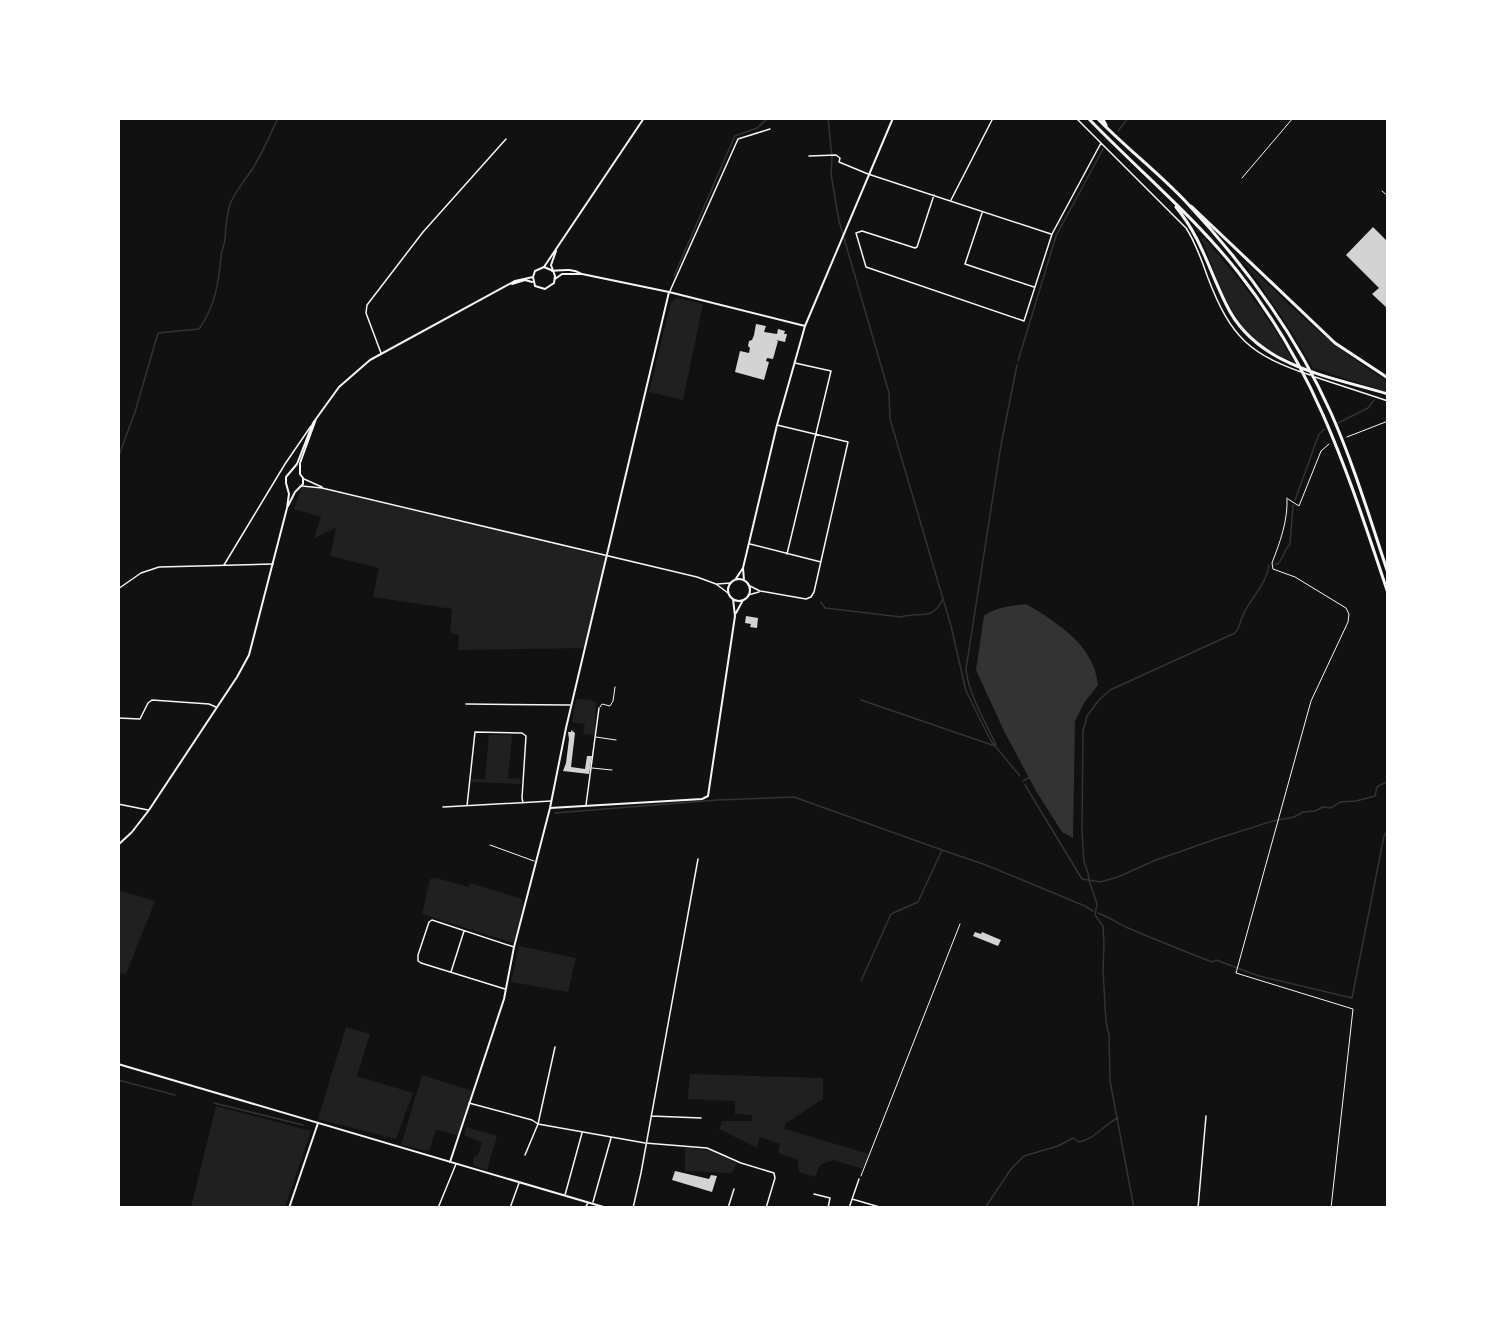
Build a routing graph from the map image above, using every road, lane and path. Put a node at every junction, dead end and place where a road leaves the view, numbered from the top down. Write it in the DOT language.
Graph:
graph roads {
  1 [pos="644,118"];
  2 [pos="893,118"];
  3 [pos="993,118"];
  4 [pos="1076,118"];
  5 [pos="1087,118"];
  6 [pos="1097,118"];
  7 [pos="1102,118"];
  8 [pos="1293,118"];
  9 [pos="770,129"];
  10 [pos="1108,130"];
  11 [pos="506,139"];
  12 [pos="1101,143"];
  13 [pos="809,156"];
  14 [pos="868,174"];
  15 [pos="1242,178"];
  16 [pos="1382,191"];
  17 [pos="1165,194"];
  18 [pos="934,195"];
  19 [pos="1388,196"];
  20 [pos="951,201"];
  21 [pos="1186,202"];
  22 [pos="982,211"];
  23 [pos="1052,234"];
  24 [pos="557,249"];
  25 [pos="544,267"];
  26 [pos="552,270"];
  27 [pos="582,274"];
  28 [pos="532,277"];
  29 [pos="555,279"];
  30 [pos="534,283"];
  31 [pos="510,285"];
  32 [pos="1035,287"];
  33 [pos="669,292"];
  34 [pos="805,326"];
  35 [pos="381,354"];
  36 [pos="795,363"];
  37 [pos="1388,378"];
  38 [pos="1388,394"];
  39 [pos="1388,401"];
  40 [pos="316,418"];
  41 [pos="1388,421"];
  42 [pos="312,425"];
  43 [pos="777,425"];
  44 [pos="816,434"];
  45 [pos="1348,436"];
  46 [pos="1324,446"];
  47 [pos="290,473"];
  48 [pos="300,474"];
  49 [pos="303,478"];
  50 [pos="302,486"];
  51 [pos="288,488"];
  52 [pos="322,488"];
  53 [pos="296,491"];
  54 [pos="287,508"];
  55 [pos="749,543"];
  56 [pos="788,554"];
  57 [pos="607,556"];
  58 [pos="821,562"];
  59 [pos="273,564"];
  60 [pos="224,565"];
  61 [pos="742,568"];
  62 [pos="1388,573"];
  63 [pos="735,580"];
  64 [pos="744,581"];
  65 [pos="731,583"];
  66 [pos="716,584"];
  67 [pos="748,585"];
  68 [pos="118,590"];
  69 [pos="760,591"];
  70 [pos="728,593"];
  71 [pos="1388,593"];
  72 [pos="748,595"];
  73 [pos="733,599"];
  74 [pos="743,600"];
  75 [pos="735,616"];
  76 [pos="615,687"];
  77 [pos="466,704"];
  78 [pos="571,705"];
  79 [pos="217,708"];
  80 [pos="599,708"];
  81 [pos="118,718"];
  82 [pos="596,737"];
  83 [pos="616,740"];
  84 [pos="592,768"];
  85 [pos="612,770"];
  86 [pos="551,801"];
  87 [pos="523,803"];
  88 [pos="118,804"];
  89 [pos="467,806"];
  90 [pos="586,806"];
  91 [pos="443,807"];
  92 [pos="550,808"];
  93 [pos="149,810"];
  94 [pos="118,845"];
  95 [pos="490,845"];
  96 [pos="698,859"];
  97 [pos="536,861"];
  98 [pos="960,924"];
  99 [pos="464,931"];
  100 [pos="514,947"];
  101 [pos="451,972"];
  102 [pos="506,990"];
  103 [pos="555,1047"];
  104 [pos="118,1064"];
  105 [pos="469,1103"];
  106 [pos="650,1116"];
  107 [pos="1206,1116"];
  108 [pos="701,1118"];
  109 [pos="318,1123"];
  110 [pos="538,1124"];
  111 [pos="583,1132"];
  112 [pos="611,1137"];
  113 [pos="645,1143"];
  114 [pos="525,1155"];
  115 [pos="450,1161"];
  116 [pos="456,1163"];
  117 [pos="859,1179"];
  118 [pos="519,1182"];
  119 [pos="734,1189"];
  120 [pos="814,1194"];
  121 [pos="564,1195"];
  122 [pos="852,1199"];
  123 [pos="588,1202"];
  124 [pos="593,1203"];
  125 [pos="602,1207"];
  126 [pos="766,1207"];
  127 [pos="289,1208"];
  128 [pos="438,1208"];
  129 [pos="510,1208"];
  130 [pos="585,1208"];
  131 [pos="607,1208"];
  132 [pos="633,1208"];
  133 [pos="728,1208"];
  134 [pos="828,1208"];
  135 [pos="849,1208"];
  136 [pos="883,1208"];
  137 [pos="1198,1208"];
  138 [pos="1331,1208"];
  1 -- 24 [label="street"];
  2 -- 14 [label="street"];
  3 -- 20 [label="street"];
  4 -- 12 [label="street"];
  5 -- 17 [label="highway"];
  6 -- 10 [label="highway"];
  7 -- 10 [label="highway"];
  8 -- 15 [label="lane"];
  9 -- 33 [label="street"];
  10 -- 21 [label="highway"];
  11 -- 35 [label="street"];
  12 -- 23 [label="street"];
  12 -- 39 [label="street"];
  13 -- 14 [label="street"];
  14 -- 18 [label="street"];
  14 -- 34 [label="street"];
  16 -- 19 [label="lane"];
  17 -- 38 [label="highway"];
  17 -- 71 [label="highway"];
  18 -- 20 [label="street"];
  18 -- 32 [label="street"];
  20 -- 22 [label="street"];
  21 -- 37 [label="highway"];
  21 -- 62 [label="highway"];
  22 -- 23 [label="street"];
  22 -- 32 [label="street"];
  23 -- 32 [label="street"];
  24 -- 25 [label="street"];
  24 -- 26 [label="street"];
  25 -- 26 [label="street"];
  25 -- 28 [label="street"];
  26 -- 27 [label="street"];
  26 -- 29 [label="street"];
  27 -- 29 [label="street"];
  27 -- 33 [label="street"];
  28 -- 30 [label="street"];
  28 -- 31 [label="street"];
  29 -- 30 [label="street"];
  30 -- 31 [label="street"];
  31 -- 35 [label="street"];
  33 -- 34 [label="street"];
  33 -- 57 [label="street"];
  34 -- 36 [label="street"];
  35 -- 40 [label="street"];
  36 -- 43 [label="street"];
  36 -- 44 [label="street"];
  40 -- 42 [label="street"];
  40 -- 48 [label="street"];
  41 -- 45 [label="path"];
  42 -- 47 [label="street"];
  42 -- 60 [label="street"];
  43 -- 44 [label="street"];
  43 -- 55 [label="street"];
  44 -- 56 [label="street"];
  44 -- 58 [label="street"];
  46 -- 138 [label="path"];
  47 -- 48 [label="street"];
  47 -- 51 [label="street"];
  48 -- 49 [label="street"];
  49 -- 50 [label="street"];
  49 -- 52 [label="street"];
  50 -- 52 [label="street"];
  50 -- 53 [label="street"];
  51 -- 53 [label="street"];
  51 -- 54 [label="street"];
  52 -- 57 [label="street"];
  53 -- 54 [label="street"];
  54 -- 59 [label="street"];
  55 -- 56 [label="street"];
  55 -- 61 [label="street"];
  56 -- 58 [label="street"];
  57 -- 66 [label="street"];
  57 -- 78 [label="street"];
  58 -- 69 [label="street"];
  59 -- 60 [label="street"];
  59 -- 79 [label="street"];
  60 -- 68 [label="street"];
  61 -- 63 [label="street"];
  61 -- 64 [label="street"];
  63 -- 64 [label="street"];
  63 -- 65 [label="street"];
  64 -- 67 [label="street"];
  65 -- 66 [label="street"];
  65 -- 70 [label="street"];
  66 -- 70 [label="street"];
  67 -- 69 [label="street"];
  67 -- 72 [label="street"];
  69 -- 72 [label="street"];
  70 -- 73 [label="street"];
  72 -- 74 [label="street"];
  73 -- 74 [label="street"];
  73 -- 75 [label="street"];
  74 -- 75 [label="street"];
  75 -- 90 [label="street"];
  76 -- 80 [label="lane"];
  77 -- 78 [label="street"];
  78 -- 86 [label="street"];
  79 -- 81 [label="street"];
  79 -- 93 [label="street"];
  80 -- 82 [label="street"];
  82 -- 83 [label="lane"];
  82 -- 84 [label="street"];
  84 -- 85 [label="lane"];
  84 -- 90 [label="street"];
  86 -- 87 [label="street"];
  86 -- 92 [label="street"];
  87 -- 89 [label="street"];
  87 -- 89 [label="street"];
  88 -- 93 [label="street"];
  89 -- 91 [label="street"];
  90 -- 92 [label="street"];
  92 -- 97 [label="street"];
  93 -- 94 [label="street"];
  95 -- 97 [label="lane"];
  96 -- 106 [label="street"];
  97 -- 100 [label="street"];
  98 -- 117 [label="path"];
  99 -- 100 [label="street"];
  99 -- 101 [label="street"];
  99 -- 101 [label="street"];
  100 -- 102 [label="street"];
  101 -- 102 [label="street"];
  102 -- 105 [label="street"];
  103 -- 110 [label="street"];
  104 -- 109 [label="street"];
  105 -- 110 [label="street"];
  105 -- 115 [label="street"];
  106 -- 108 [label="street"];
  106 -- 113 [label="street"];
  107 -- 137 [label="street"];
  109 -- 115 [label="street"];
  109 -- 127 [label="street"];
  110 -- 111 [label="street"];
  110 -- 114 [label="street"];
  111 -- 112 [label="street"];
  111 -- 121 [label="street"];
  112 -- 113 [label="street"];
  112 -- 124 [label="street"];
  113 -- 126 [label="street"];
  113 -- 132 [label="street"];
  115 -- 116 [label="street"];
  116 -- 118 [label="street"];
  116 -- 128 [label="street"];
  117 -- 122 [label="street"];
  118 -- 121 [label="street"];
  118 -- 129 [label="street"];
  119 -- 133 [label="street"];
  120 -- 134 [label="street"];
  121 -- 123 [label="street"];
  122 -- 135 [label="street"];
  122 -- 136 [label="street"];
  123 -- 124 [label="street"];
  123 -- 130 [label="street"];
  124 -- 125 [label="street"];
  125 -- 131 [label="street"];
}
